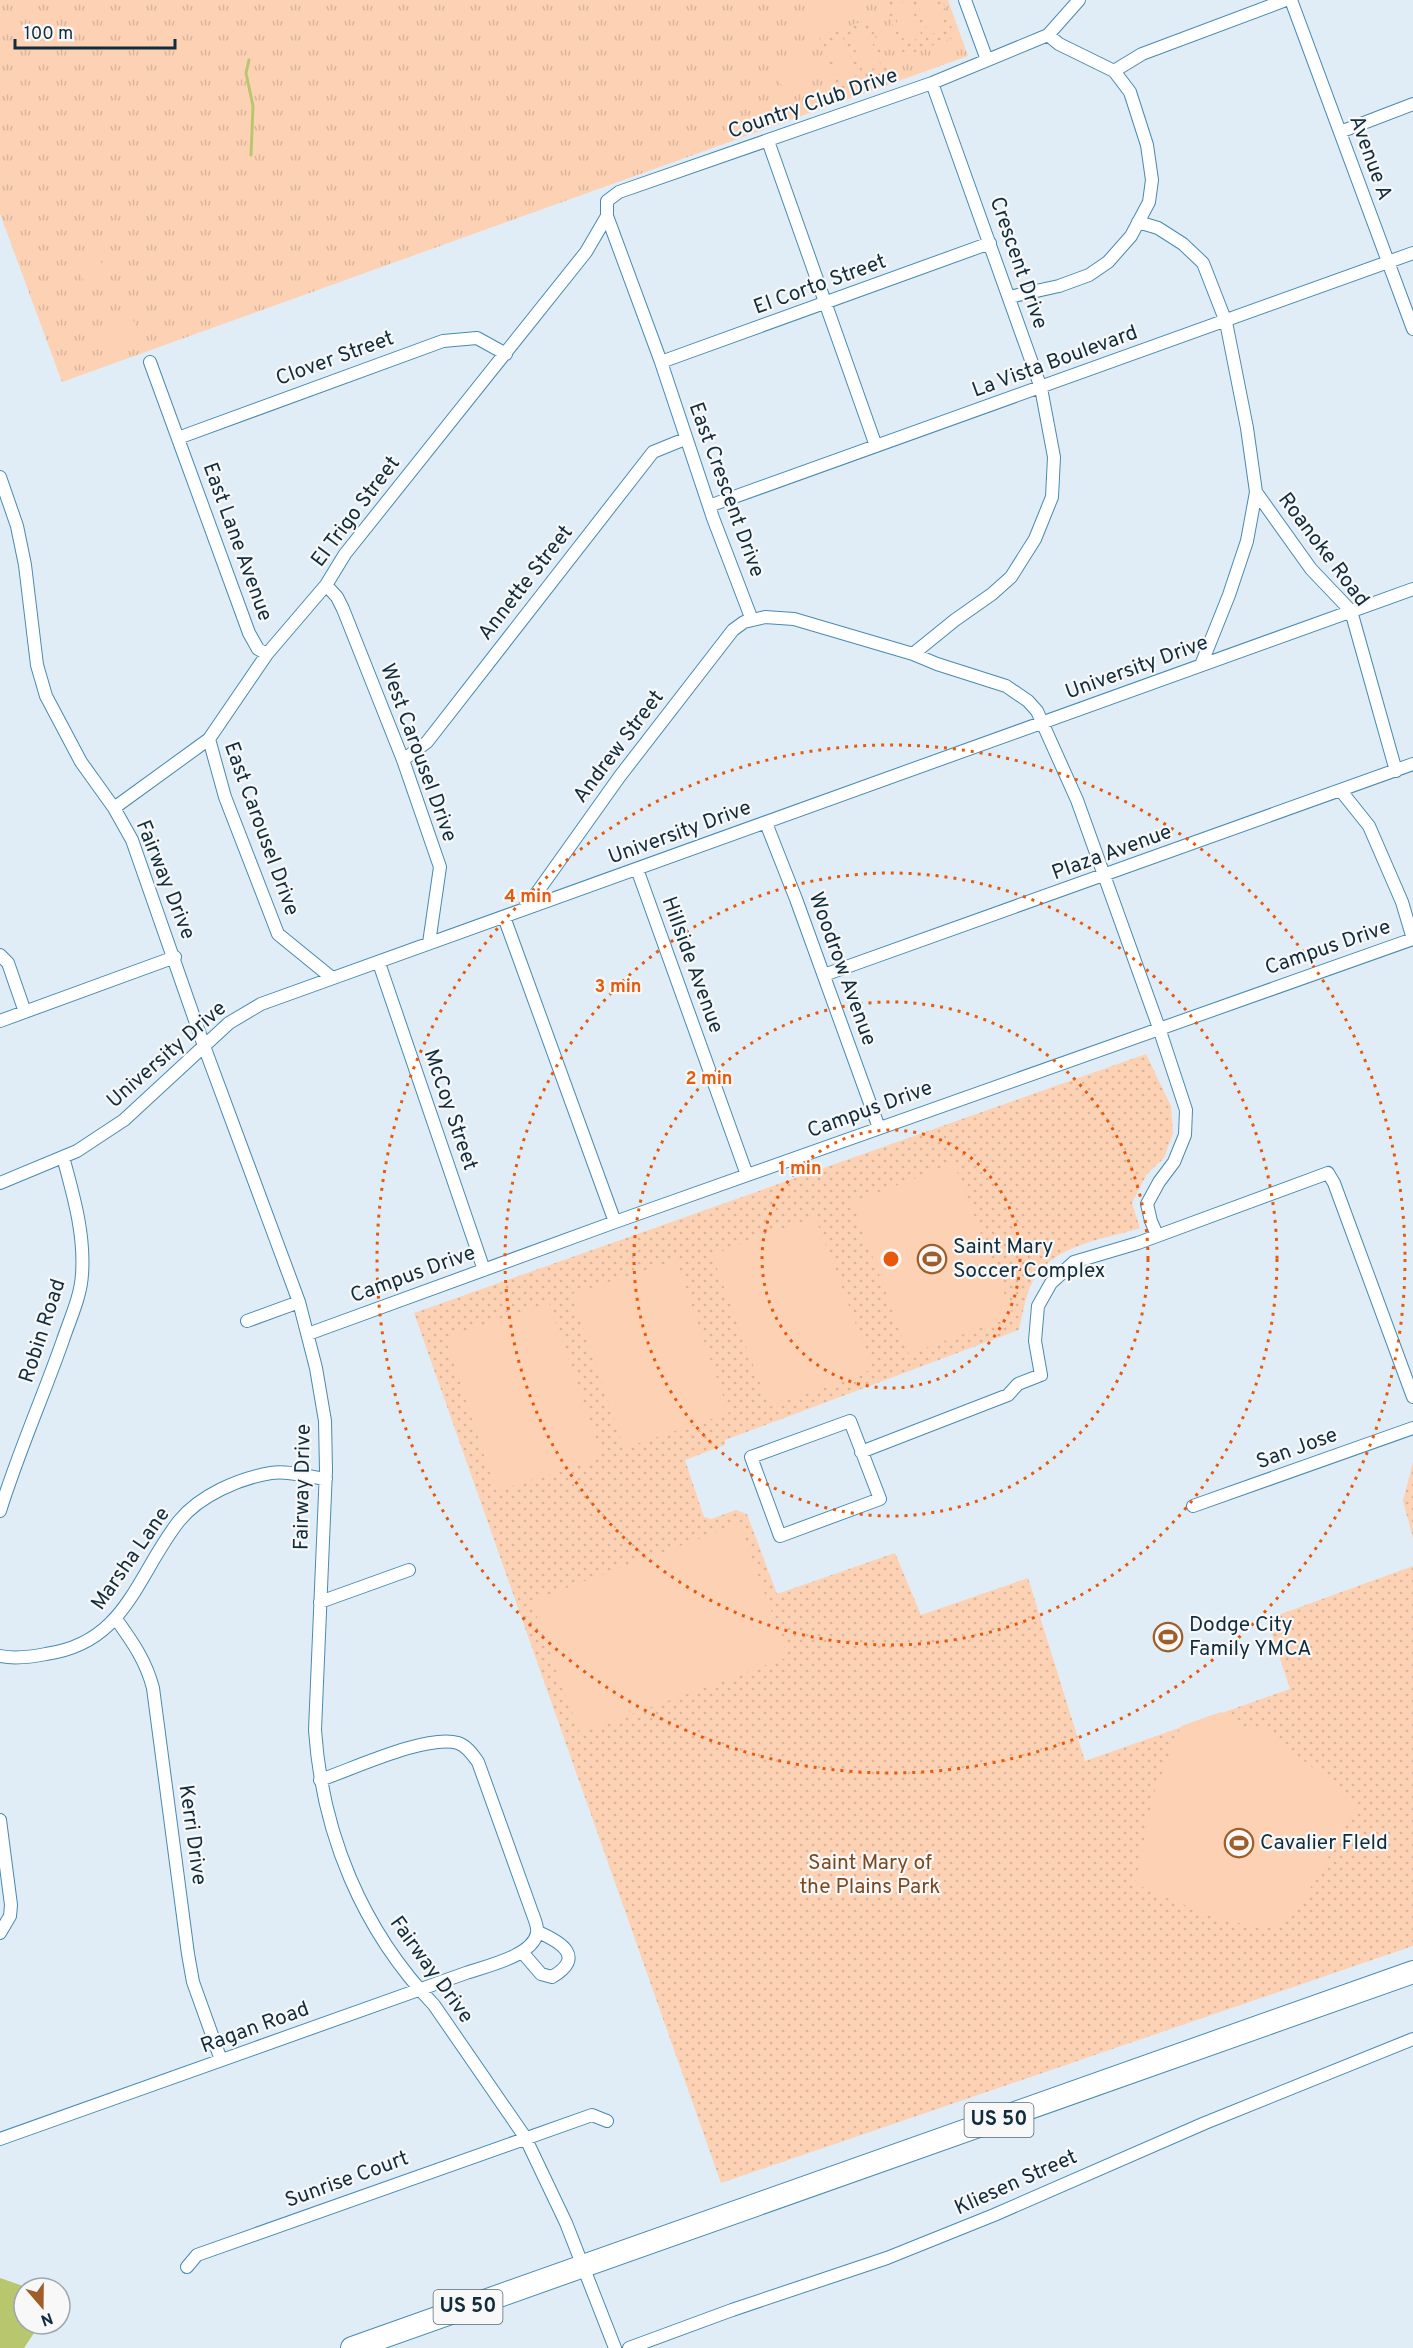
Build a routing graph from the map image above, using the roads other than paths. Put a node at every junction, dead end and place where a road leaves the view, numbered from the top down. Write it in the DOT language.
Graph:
graph roads {
  1 [pos="965,0"];
  2 [pos="1078,0"];
  3 [pos="1286,0"];
  4 [pos="1291,0"];
  5 [pos="1048,34"];
  6 [pos="987,60"];
  7 [pos="1114,71"];
  8 [pos="932,83"];
  9 [pos="1413,104"];
  10 [pos="1340,132"];
  11 [pos="768,141"];
  12 [pos="606,216"];
  13 [pos="1138,222"];
  14 [pos="990,243"];
  15 [pos="1413,253"];
  16 [pos="1388,262"];
  17 [pos="1009,297"];
  18 [pos="826,304"];
  19 [pos="1226,321"];
  20 [pos="1413,329"];
  21 [pos="506,354"];
  22 [pos="150,362"];
  23 [pos="661,362"];
  24 [pos="1041,388"];
  25 [pos="178,438"];
  26 [pos="685,439"];
  27 [pos="876,447"];
  28 [pos="0,477"];
  29 [pos="1256,492"];
  30 [pos="3,494"];
  31 [pos="709,506"];
  32 [pos="326,585"];
  33 [pos="1413,589"];
  34 [pos="1351,611"];
  35 [pos="752,620"];
  36 [pos="267,654"];
  37 [pos="913,654"];
  38 [pos="1201,665"];
  39 [pos="1045,723"];
  40 [pos="208,740"];
  41 [pos="402,760"];
  42 [pos="1413,764"];
  43 [pos="1396,771"];
  44 [pos="1341,791"];
  45 [pos="114,808"];
  46 [pos="766,823"];
  47 [pos="637,869"];
  48 [pos="1103,877"];
  49 [pos="526,908"];
  50 [pos="504,917"];
  51 [pos="1413,939"];
  52 [pos="429,943"];
  53 [pos="0,955"];
  54 [pos="175,957"];
  55 [pos="379,963"];
  56 [pos="824,975"];
  57 [pos="332,978"];
  58 [pos="25,1012"];
  59 [pos="0,1021"];
  60 [pos="1159,1028"];
  61 [pos="204,1046"];
  62 [pos="879,1128"];
  63 [pos="63,1157"];
  64 [pos="747,1175"];
  65 [pos="0,1183"];
  66 [pos="615,1222"];
  67 [pos="1157,1235"];
  68 [pos="484,1270"];
  69 [pos="299,1302"];
  70 [pos="247,1321"];
  71 [pos="308,1334"];
  72 [pos="1413,1397"];
  73 [pos="1413,1428"];
  74 [pos="861,1452"];
  75 [pos="326,1479"];
  76 [pos="1193,1506"];
  77 [pos="0,1512"];
  78 [pos="409,1570"];
  79 [pos="320,1602"];
  80 [pos="116,1619"];
  81 [pos="0,1656"];
  82 [pos="320,1780"];
  83 [pos="0,1820"];
  84 [pos="538,1932"];
  85 [pos="0,1933"];
  86 [pos="522,1952"];
  87 [pos="1413,1972"];
  88 [pos="419,1990"];
  89 [pos="1413,2039"];
  90 [pos="221,2060"];
  91 [pos="607,2121"];
  92 [pos="525,2137"];
  93 [pos="0,2139"];
  94 [pos="584,2266"];
  95 [pos="187,2267"];
  96 [pos="352,2348"];
  97 [pos="615,2348"];
  98 [pos="629,2348"];
  1 -- 6 [label="street"];
  2 -- 5 [label="street"];
  3 -- 7 [label="street"];
  4 -- 10 [label="street, Avenue A"];
  5 -- 6 [label="street, Country Club Drive"];
  5 -- 7 [label="street"];
  6 -- 8 [label="street, Country Club Drive"];
  7 -- 13 [label="street"];
  8 -- 11 [label="street, Country Club Drive"];
  8 -- 14 [label="street, Crescent Drive"];
  9 -- 10 [label="street"];
  10 -- 16 [label="street, Avenue A"];
  11 -- 12 [label="street, Country Club Drive"];
  11 -- 18 [label="street"];
  12 -- 21 [label="street, El Trigo Street"];
  12 -- 23 [label="street, East Crescent Drive"];
  13 -- 17 [label="street"];
  13 -- 19 [label="street, Roanoke Road"];
  14 -- 17 [label="street, Crescent Drive"];
  14 -- 18 [label="street, El Corto Street"];
  15 -- 16 [label="street, La Vista Boulevard"];
  16 -- 19 [label="street, La Vista Boulevard"];
  16 -- 20 [label="street, Avenue A"];
  17 -- 24 [label="street, Crescent Drive"];
  18 -- 23 [label="street, El Corto Street"];
  18 -- 27 [label="street"];
  19 -- 24 [label="street, La Vista Boulevard"];
  19 -- 29 [label="street, Roanoke Road"];
  21 -- 25 [label="street, Clover Street"];
  21 -- 32 [label="street, El Trigo Street"];
  22 -- 25 [label="street, East Lane Avenue"];
  23 -- 26 [label="street, East Crescent Drive"];
  24 -- 27 [label="street, La Vista Boulevard"];
  24 -- 37 [label="street, Crescent Drive"];
  25 -- 36 [label="street, East Lane Avenue"];
  26 -- 31 [label="street, East Crescent Drive"];
  26 -- 41 [label="street, Annette Street"];
  27 -- 31 [label="street, La Vista Boulevard"];
  28 -- 30 [label="street, Fairway Drive"];
  29 -- 34 [label="street, Roanoke Road"];
  29 -- 38 [label="street, Roanoke Road"];
  30 -- 45 [label="street, Fairway Drive"];
  31 -- 35 [label="street, East Crescent Drive"];
  32 -- 36 [label="street, El Trigo Street"];
  32 -- 41 [label="street, West Carousel Drive"];
  33 -- 34 [label="street, University Drive"];
  34 -- 38 [label="street, University Drive"];
  34 -- 43 [label="street, Roanoke Road"];
  35 -- 37 [label="street"];
  35 -- 49 [label="street, Andrew Street"];
  36 -- 40 [label="street, El Trigo Street"];
  37 -- 39 [label="street"];
  38 -- 39 [label="street, University Drive"];
  39 -- 46 [label="street, University Drive"];
  39 -- 48 [label="street"];
  40 -- 45 [label="street, El Trigo Street"];
  40 -- 57 [label="street, East Carousel Drive"];
  41 -- 52 [label="street, West Carousel Drive"];
  42 -- 43 [label="street, Plaza Avenue"];
  43 -- 44 [label="street, Plaza Avenue"];
  44 -- 48 [label="street, Plaza Avenue"];
  44 -- 51 [label="street"];
  45 -- 54 [label="street, Fairway Drive"];
  46 -- 47 [label="street, University Drive"];
  46 -- 56 [label="street, Woodrow Avenue"];
  47 -- 49 [label="street, University Drive"];
  47 -- 64 [label="street, Hillside Avenue"];
  48 -- 56 [label="street, Plaza Avenue"];
  48 -- 60 [label="street"];
  49 -- 50 [label="street, University Drive"];
  50 -- 52 [label="street, University Drive"];
  50 -- 66 [label="street"];
  51 -- 60 [label="street, Campus Drive"];
  52 -- 55 [label="street, University Drive"];
  53 -- 58 [label="street"];
  54 -- 58 [label="street"];
  54 -- 61 [label="street, Fairway Drive"];
  55 -- 57 [label="street, University Drive"];
  55 -- 68 [label="street, McCoy Street"];
  56 -- 62 [label="street, Woodrow Avenue"];
  57 -- 61 [label="street, University Drive"];
  58 -- 59 [label="street"];
  60 -- 62 [label="street, Campus Drive"];
  60 -- 67 [label="street"];
  61 -- 63 [label="street, University Drive"];
  61 -- 69 [label="street, Fairway Drive"];
  62 -- 64 [label="street, Campus Drive"];
  63 -- 65 [label="street, University Drive"];
  63 -- 77 [label="street, Robin Road"];
  64 -- 66 [label="street, Campus Drive"];
  66 -- 68 [label="street, Campus Drive"];
  67 -- 72 [label="street"];
  67 -- 74 [label="street"];
  68 -- 71 [label="street, Campus Drive"];
  69 -- 70 [label="street"];
  69 -- 71 [label="street, Fairway Drive"];
  71 -- 75 [label="street, Fairway Drive"];
  73 -- 76 [label="street, San Jose"];
  74 -- 74 [label="street"];
  75 -- 79 [label="street, Fairway Drive"];
  75 -- 80 [label="street, Marsha Lane"];
  78 -- 79 [label="street"];
  79 -- 82 [label="street, Fairway Drive"];
  80 -- 81 [label="street, Marsha Lane"];
  80 -- 90 [label="street, Kerri Drive"];
  82 -- 84 [label="street"];
  82 -- 88 [label="street, Fairway Drive"];
  83 -- 85 [label="street"];
  84 -- 86 [label="street"];
  84 -- 86 [label="street"];
  86 -- 88 [label="street, Ragan Road"];
  87 -- 94 [label="highway, US 50"];
  88 -- 90 [label="street, Ragan Road"];
  88 -- 92 [label="street, Fairway Drive"];
  89 -- 98 [label="street, Kliesen Street"];
  90 -- 93 [label="street, Ragan Road"];
  91 -- 92 [label="street, Sunrise Court"];
  92 -- 94 [label="street, Fairway Drive"];
  92 -- 95 [label="street, Sunrise Court"];
  94 -- 96 [label="highway, US 50"];
  94 -- 97 [label="street, Fairway Drive"];
}
